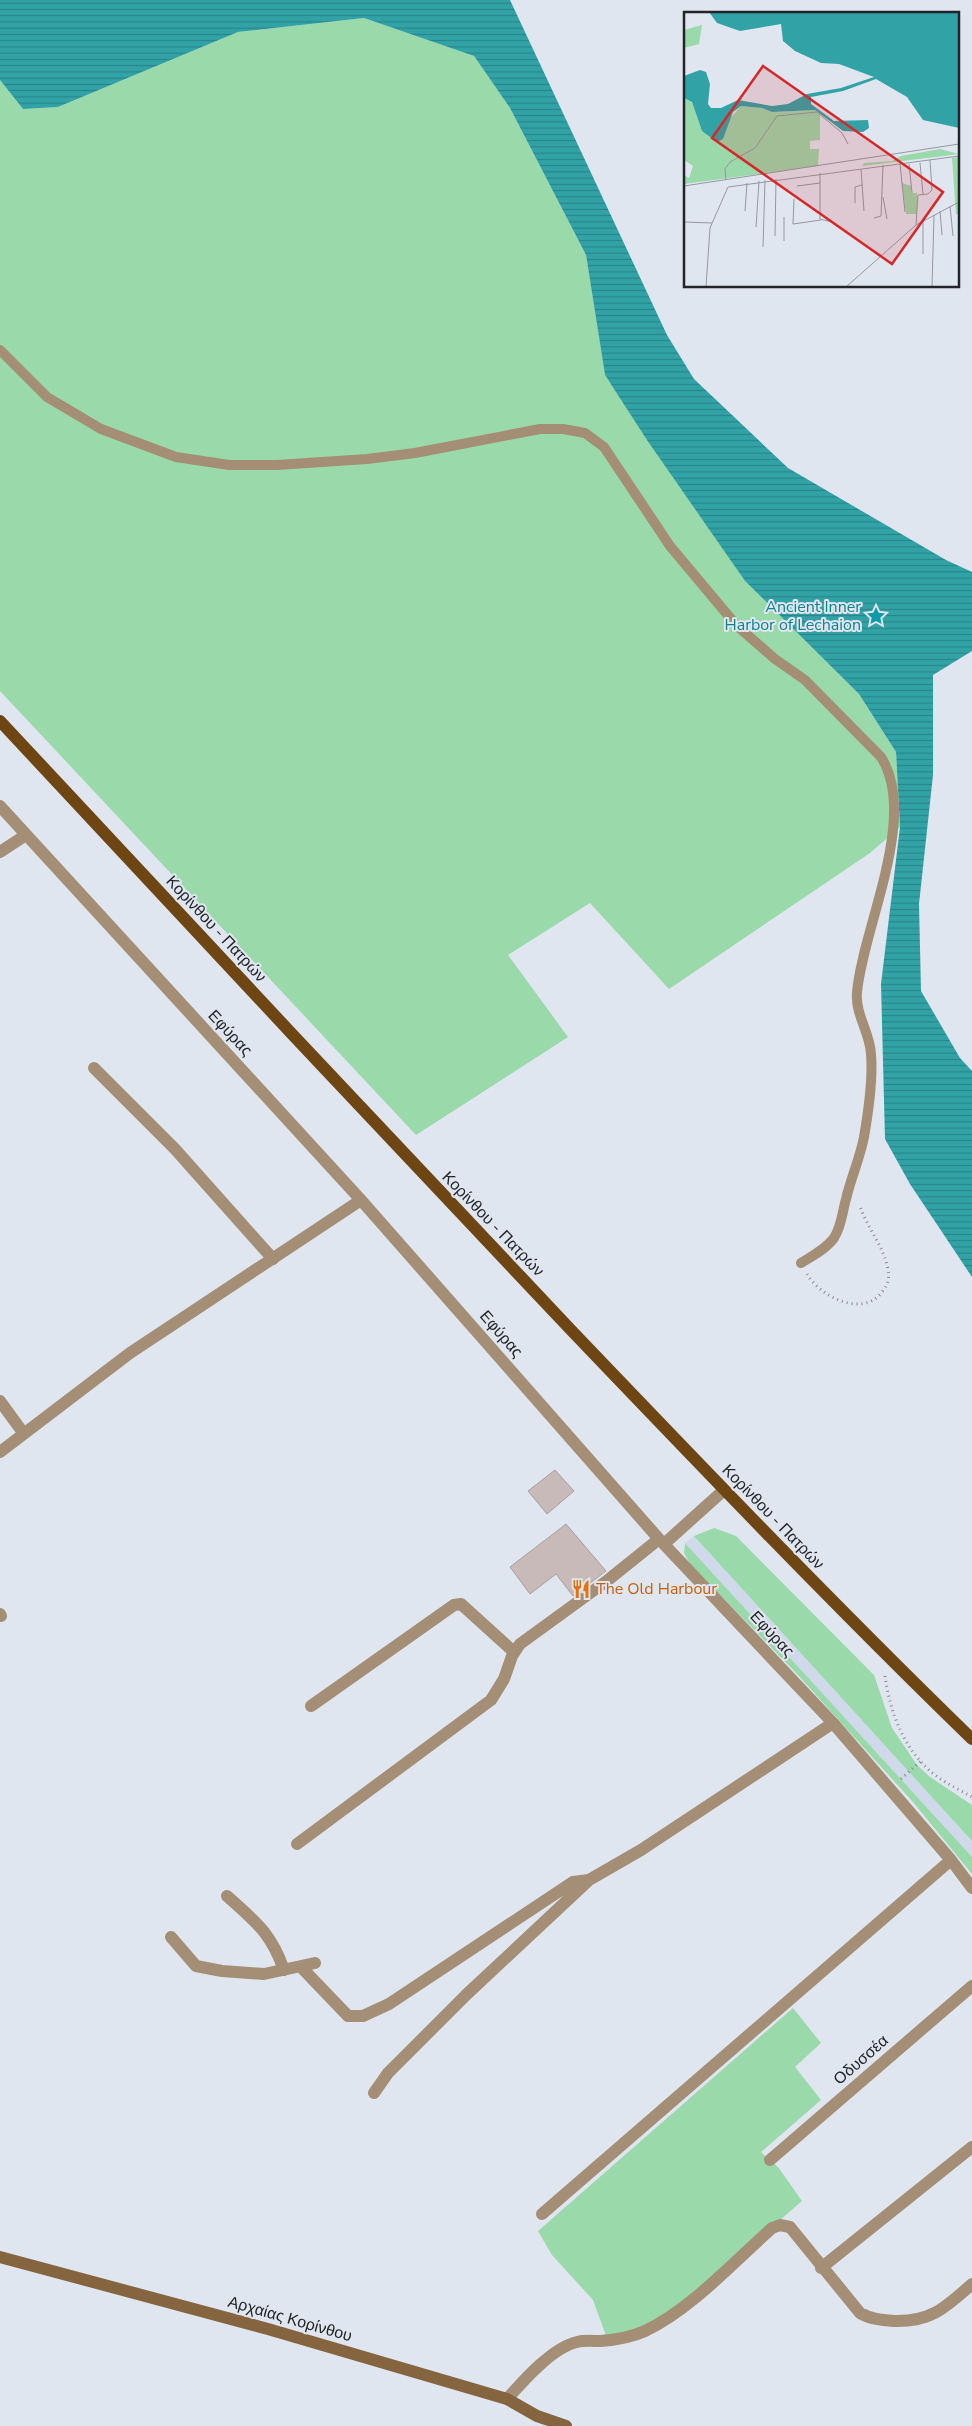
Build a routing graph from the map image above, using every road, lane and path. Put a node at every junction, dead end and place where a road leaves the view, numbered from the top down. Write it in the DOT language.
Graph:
graph roads {
  1 [pos="0,350"];
  2 [pos="0,721"];
  3 [pos="0,806"];
  4 [pos="26,835"];
  5 [pos="0,852"];
  6 [pos="94,1068"];
  7 [pos="361,1200"];
  8 [pos="858,1202"];
  9 [pos="273,1259"];
  10 [pos="801,1263"];
  11 [pos="0,1401"];
  12 [pos="24,1434"];
  13 [pos="0,1452"];
  14 [pos="724,1490"];
  15 [pos="662,1542"];
  16 [pos="881,1651"];
  17 [pos="514,1652"];
  18 [pos="311,1706"];
  19 [pos="833,1723"];
  20 [pos="972,1740"];
  21 [pos="921,1761"];
  22 [pos="890,1789"];
  23 [pos="972,1797"];
  24 [pos="297,1844"];
  25 [pos="951,1860"];
  26 [pos="589,1880"];
  27 [pos="972,1888"];
  28 [pos="227,1896"];
  29 [pos="171,1937"];
  30 [pos="315,1963"];
  31 [pos="301,1967"];
  32 [pos="284,1970"];
  33 [pos="972,1986"];
  34 [pos="374,2094"];
  35 [pos="972,2147"];
  36 [pos="770,2160"];
  37 [pos="542,2214"];
  38 [pos="0,2256"];
  39 [pos="821,2268"];
  40 [pos="972,2284"];
  41 [pos="507,2399"];
  42 [pos="566,2426"];
  1 -- 10 [label="lane"];
  2 -- 14 [label="main road, Κορίνθου - Πατρών"];
  3 -- 4 [label="street, Εφύρας"];
  4 -- 5 [label="street"];
  4 -- 7 [label="street, Εφύρας"];
  6 -- 9 [label="street"];
  7 -- 9 [label="street"];
  7 -- 15 [label="street, Εφύρας"];
  8 -- 10 [label="path"];
  9 -- 12 [label="street"];
  11 -- 12 [label="street"];
  12 -- 13 [label="street"];
  14 -- 15 [label="street"];
  14 -- 16 [label="main road, Κορίνθου - Πατρών"];
  15 -- 17 [label="street"];
  15 -- 19 [label="street, Εφύρας"];
  16 -- 20 [label="main road, Κορίνθου - Πατρών"];
  16 -- 21 [label="path"];
  17 -- 18 [label="street"];
  17 -- 24 [label="street"];
  19 -- 22 [label="street, Εφύρας"];
  19 -- 26 [label="street"];
  21 -- 22 [label="path"];
  21 -- 23 [label="path"];
  22 -- 25 [label="street, Εφύρας"];
  25 -- 27 [label="street, Εφύρας"];
  25 -- 37 [label="street"];
  26 -- 31 [label="street"];
  26 -- 34 [label="street"];
  28 -- 32 [label="street"];
  29 -- 32 [label="street"];
  30 -- 31 [label="street"];
  31 -- 32 [label="street"];
  33 -- 36 [label="street, Οδυσσέα"];
  35 -- 39 [label="street"];
  38 -- 41 [label="street, Αρχαίας Κορίνθου"];
  39 -- 40 [label="street"];
  39 -- 41 [label="street"];
  41 -- 42 [label="street, Αρχαίας Κορίνθου"];
}
